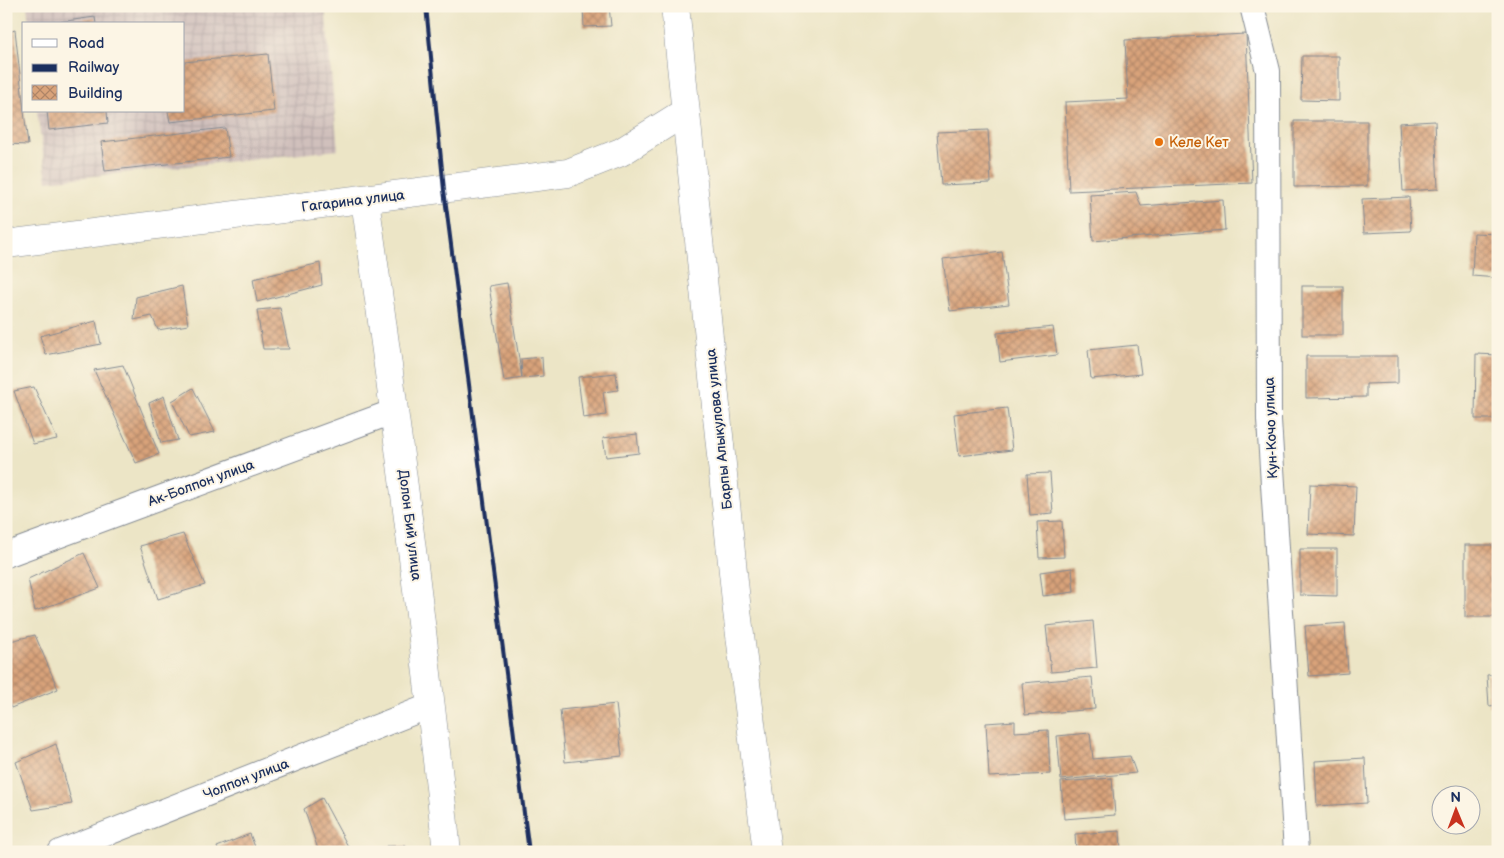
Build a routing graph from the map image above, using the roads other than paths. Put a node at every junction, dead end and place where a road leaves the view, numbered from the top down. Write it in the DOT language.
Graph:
graph roads {
  1 [pos="675,6"];
  2 [pos="1252,6"];
  3 [pos="686,112"];
  4 [pos="365,200"];
  5 [pos="6,244"];
  6 [pos="395,411"];
  7 [pos="6,555"];
  8 [pos="432,705"];
  9 [pos="60,852"];
  10 [pos="447,852"];
  11 [pos="767,852"];
  12 [pos="1296,852"];
  1 -- 3 [label="main road, Барпы Алыкулова улица"];
  2 -- 12 [label="street, Кун-Кочо улица"];
  3 -- 4 [label="main road, Гагарина улица"];
  3 -- 11 [label="main road, Барпы Алыкулова улица"];
  4 -- 5 [label="main road, Гагарина улица"];
  4 -- 6 [label="main road, Долон Бий улица"];
  6 -- 7 [label="street, Ак-Болпон улица"];
  6 -- 8 [label="main road, Долон Бий улица"];
  8 -- 9 [label="street, Чолпон улица"];
  8 -- 10 [label="main road, Долон Бий улица"];
}
